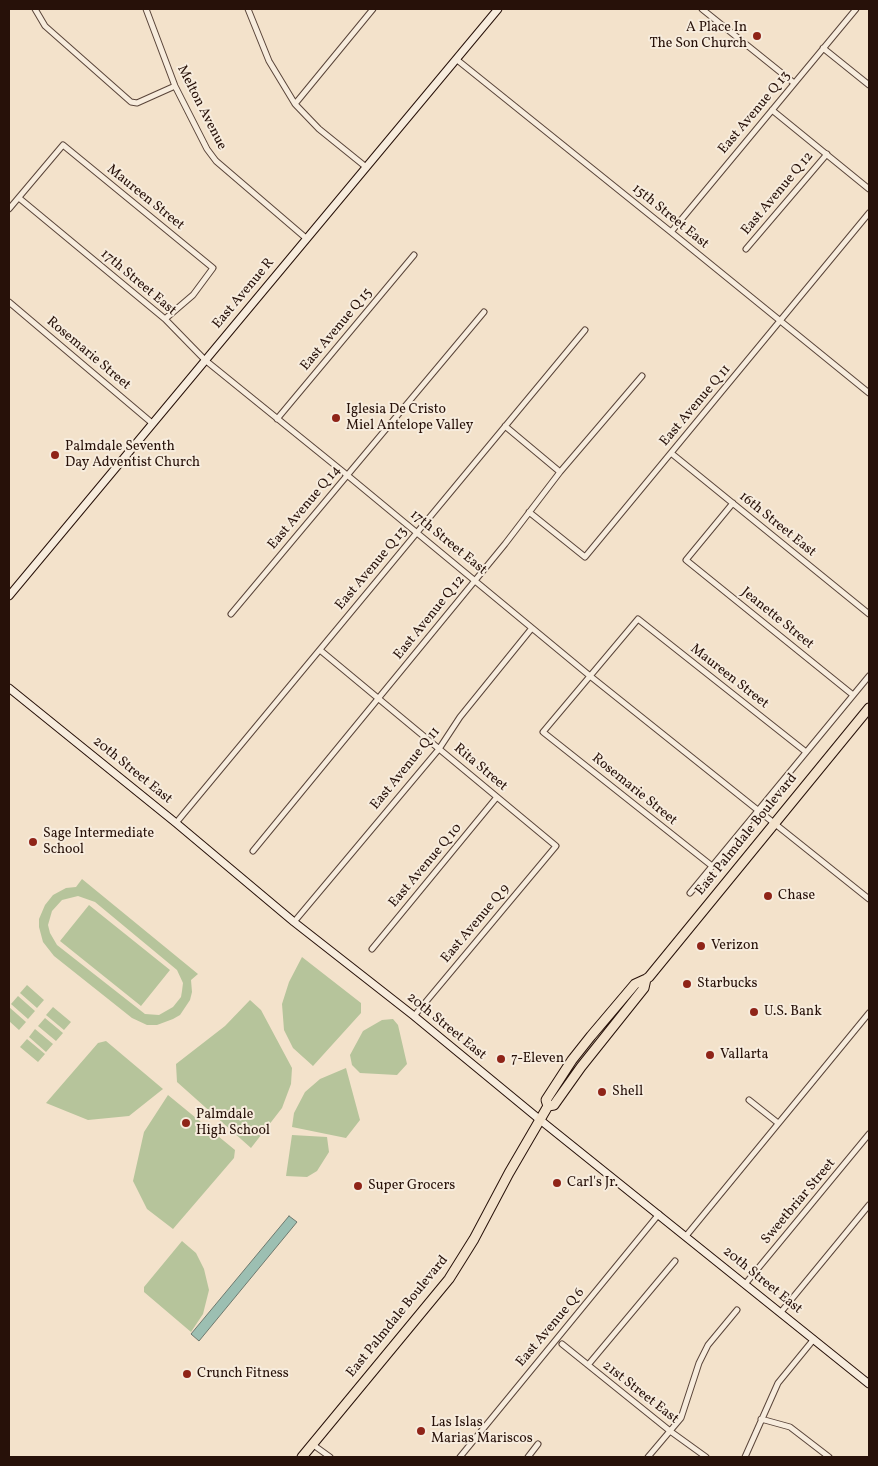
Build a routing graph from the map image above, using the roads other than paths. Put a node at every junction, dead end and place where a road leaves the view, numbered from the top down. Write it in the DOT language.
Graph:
graph roads {
  1 [pos="35,9"];
  2 [pos="146,9"];
  3 [pos="248,9"];
  4 [pos="373,9"];
  5 [pos="498,9"];
  6 [pos="702,9"];
  7 [pos="856,9"];
  8 [pos="823,48"];
  9 [pos="456,59"];
  10 [pos="794,84"];
  11 [pos="869,85"];
  12 [pos="175,86"];
  13 [pos="295,104"];
  14 [pos="772,110"];
  15 [pos="827,154"];
  16 [pos="366,166"];
  17 [pos="869,189"];
  18 [pos="19,198"];
  19 [pos="9,210"];
  20 [pos="869,214"];
  21 [pos="671,232"];
  22 [pos="307,239"];
  23 [pos="746,249"];
  24 [pos="414,255"];
  25 [pos="9,302"];
  26 [pos="484,312"];
  27 [pos="165,319"];
  28 [pos="780,321"];
  29 [pos="585,330"];
  30 [pos="205,360"];
  31 [pos="642,376"];
  32 [pos="869,393"];
  33 [pos="278,418"];
  34 [pos="152,423"];
  35 [pos="505,426"];
  36 [pos="671,453"];
  37 [pos="560,472"];
  38 [pos="347,475"];
  39 [pos="732,503"];
  40 [pos="529,512"];
  41 [pos="418,533"];
  42 [pos="475,580"];
  43 [pos="9,596"];
  44 [pos="232,614"];
  45 [pos="869,614"];
  46 [pos="532,628"];
  47 [pos="320,650"];
  48 [pos="590,676"];
  49 [pos="869,676"];
  50 [pos="9,688"];
  51 [pos="853,695"];
  52 [pos="379,699"];
  53 [pos="869,708"];
  54 [pos="439,749"];
  55 [pos="806,752"];
  56 [pos="497,797"];
  57 [pos="758,810"];
  58 [pos="774,822"];
  59 [pos="176,823"];
  60 [pos="556,846"];
  61 [pos="253,850"];
  62 [pos="712,866"];
  63 [pos="690,893"];
  64 [pos="869,899"];
  65 [pos="294,922"];
  66 [pos="372,949"];
  67 [pos="646,980"];
  68 [pos="622,999"];
  69 [pos="869,1013"];
  70 [pos="414,1016"];
  71 [pos="600,1043"];
  72 [pos="749,1100"];
  73 [pos="548,1106"];
  74 [pos="539,1119"];
  75 [pos="778,1123"];
  76 [pos="869,1134"];
  77 [pos="869,1205"];
  78 [pos="659,1214"];
  79 [pos="686,1236"];
  80 [pos="675,1261"];
  81 [pos="746,1284"];
  82 [pos="737,1310"];
  83 [pos="781,1312"];
  84 [pos="814,1339"];
  85 [pos="562,1344"];
  86 [pos="588,1365"];
  87 [pos="869,1384"];
  88 [pos="761,1419"];
  89 [pos="670,1431"];
  90 [pos="312,1444"];
  91 [pos="538,1444"];
  92 [pos="302,1457"];
  93 [pos="330,1457"];
  94 [pos="460,1457"];
  95 [pos="528,1457"];
  96 [pos="648,1457"];
  97 [pos="706,1457"];
  98 [pos="745,1457"];
  99 [pos="829,1457"];
  1 -- 12 [label="street"];
  2 -- 12 [label="street, Melton Avenue"];
  3 -- 13 [label="street"];
  4 -- 13 [label="street"];
  5 -- 9 [label="street, East Avenue R"];
  6 -- 10 [label="street"];
  7 -- 8 [label="street, East Avenue Q 13"];
  8 -- 10 [label="street, East Avenue Q 13"];
  8 -- 11 [label="street"];
  9 -- 16 [label="street, East Avenue R"];
  9 -- 21 [label="street, 15th Street East"];
  10 -- 14 [label="street, East Avenue Q 13"];
  12 -- 22 [label="street, Melton Avenue"];
  13 -- 16 [label="street"];
  14 -- 15 [label="street"];
  14 -- 21 [label="street, East Avenue Q 13"];
  15 -- 17 [label="street"];
  15 -- 23 [label="street, East Avenue Q 12"];
  16 -- 22 [label="street, East Avenue R"];
  18 -- 19 [label="street"];
  18 -- 27 [label="street, 17th Street East"];
  18 -- 27 [label="street, Maureen Street"];
  20 -- 28 [label="street, East Avenue Q 11"];
  21 -- 28 [label="street, 15th Street East"];
  22 -- 30 [label="street, East Avenue R"];
  24 -- 33 [label="street, East Avenue Q 15"];
  25 -- 34 [label="street, Rosemarie Street"];
  26 -- 38 [label="street, East Avenue Q 14"];
  27 -- 30 [label="street, 17th Street East"];
  28 -- 32 [label="street, 15th Street East"];
  28 -- 36 [label="street, East Avenue Q 11"];
  29 -- 35 [label="street, East Avenue Q 13"];
  30 -- 33 [label="street, 17th Street East"];
  30 -- 34 [label="street, East Avenue R"];
  31 -- 37 [label="street, East Avenue Q 12"];
  33 -- 38 [label="street, 17th Street East"];
  34 -- 43 [label="street, East Avenue R"];
  35 -- 37 [label="street"];
  35 -- 41 [label="street, East Avenue Q 13"];
  36 -- 39 [label="street, 16th Street East"];
  36 -- 40 [label="street, East Avenue Q 11"];
  37 -- 40 [label="street, East Avenue Q 12"];
  38 -- 41 [label="street, 17th Street East"];
  38 -- 44 [label="street, East Avenue Q 14"];
  39 -- 45 [label="street, 16th Street East"];
  39 -- 51 [label="street, Jeanette Street"];
  40 -- 42 [label="street, East Avenue Q 12"];
  41 -- 42 [label="street, 17th Street East"];
  41 -- 47 [label="street, East Avenue Q 13"];
  42 -- 46 [label="street, 17th Street East"];
  42 -- 52 [label="street, East Avenue Q 12"];
  46 -- 48 [label="street, 17th Street East"];
  46 -- 54 [label="street, East Avenue Q 11"];
  47 -- 52 [label="street, Rita Street"];
  47 -- 59 [label="street, East Avenue Q 13"];
  48 -- 55 [label="street, Maureen Street"];
  48 -- 57 [label="street, 17th Street East"];
  48 -- 62 [label="street, Rosemarie Street"];
  49 -- 51 [label="street, East Palmdale Boulevard"];
  50 -- 59 [label="street, 20th Street East"];
  51 -- 55 [label="street, East Palmdale Boulevard"];
  52 -- 54 [label="street, Rita Street"];
  52 -- 61 [label="street, East Avenue Q 12"];
  53 -- 58 [label="highway, East Palmdale Boulevard"];
  54 -- 56 [label="street, Rita Street"];
  54 -- 65 [label="street, East Avenue Q 11"];
  55 -- 57 [label="street, East Palmdale Boulevard"];
  56 -- 60 [label="street, Rita Street"];
  56 -- 66 [label="street, East Avenue Q 10"];
  57 -- 58 [label="street, 17th Street East"];
  57 -- 62 [label="street, East Palmdale Boulevard"];
  58 -- 64 [label="street, 17th Street East"];
  58 -- 67 [label="highway, East Palmdale Boulevard"];
  59 -- 65 [label="street, 20th Street East"];
  60 -- 70 [label="street, East Avenue Q 9"];
  62 -- 63 [label="street, East Palmdale Boulevard"];
  65 -- 70 [label="street, 20th Street East"];
  67 -- 68 [label="highway, East Palmdale Boulevard"];
  67 -- 71 [label="highway, East Palmdale Boulevard"];
  68 -- 71 [label="highway"];
  68 -- 73 [label="highway, East Palmdale Boulevard"];
  69 -- 75 [label="street"];
  70 -- 74 [label="street, 20th Street East"];
  71 -- 73 [label="highway, East Palmdale Boulevard"];
  72 -- 75 [label="street"];
  73 -- 74 [label="highway, East Palmdale Boulevard"];
  74 -- 78 [label="street, 20th Street East"];
  74 -- 90 [label="highway, East Palmdale Boulevard"];
  75 -- 79 [label="street"];
  76 -- 81 [label="street, Sweetbriar Street"];
  77 -- 83 [label="street"];
  78 -- 79 [label="street, 20th Street East"];
  78 -- 94 [label="street, East Avenue Q 6"];
  79 -- 81 [label="street, 20th Street East"];
  80 -- 86 [label="street"];
  81 -- 83 [label="street, 20th Street East"];
  82 -- 89 [label="street"];
  83 -- 84 [label="street, 20th Street East"];
  84 -- 87 [label="street, 20th Street East"];
  84 -- 88 [label="street"];
  85 -- 86 [label="street, 21st Street East"];
  86 -- 89 [label="street, 21st Street East"];
  88 -- 98 [label="street"];
  88 -- 99 [label="street"];
  89 -- 96 [label="street"];
  89 -- 97 [label="street, 21st Street East"];
  90 -- 92 [label="highway, East Palmdale Boulevard"];
  90 -- 93 [label="street"];
  91 -- 95 [label="street"];
}
